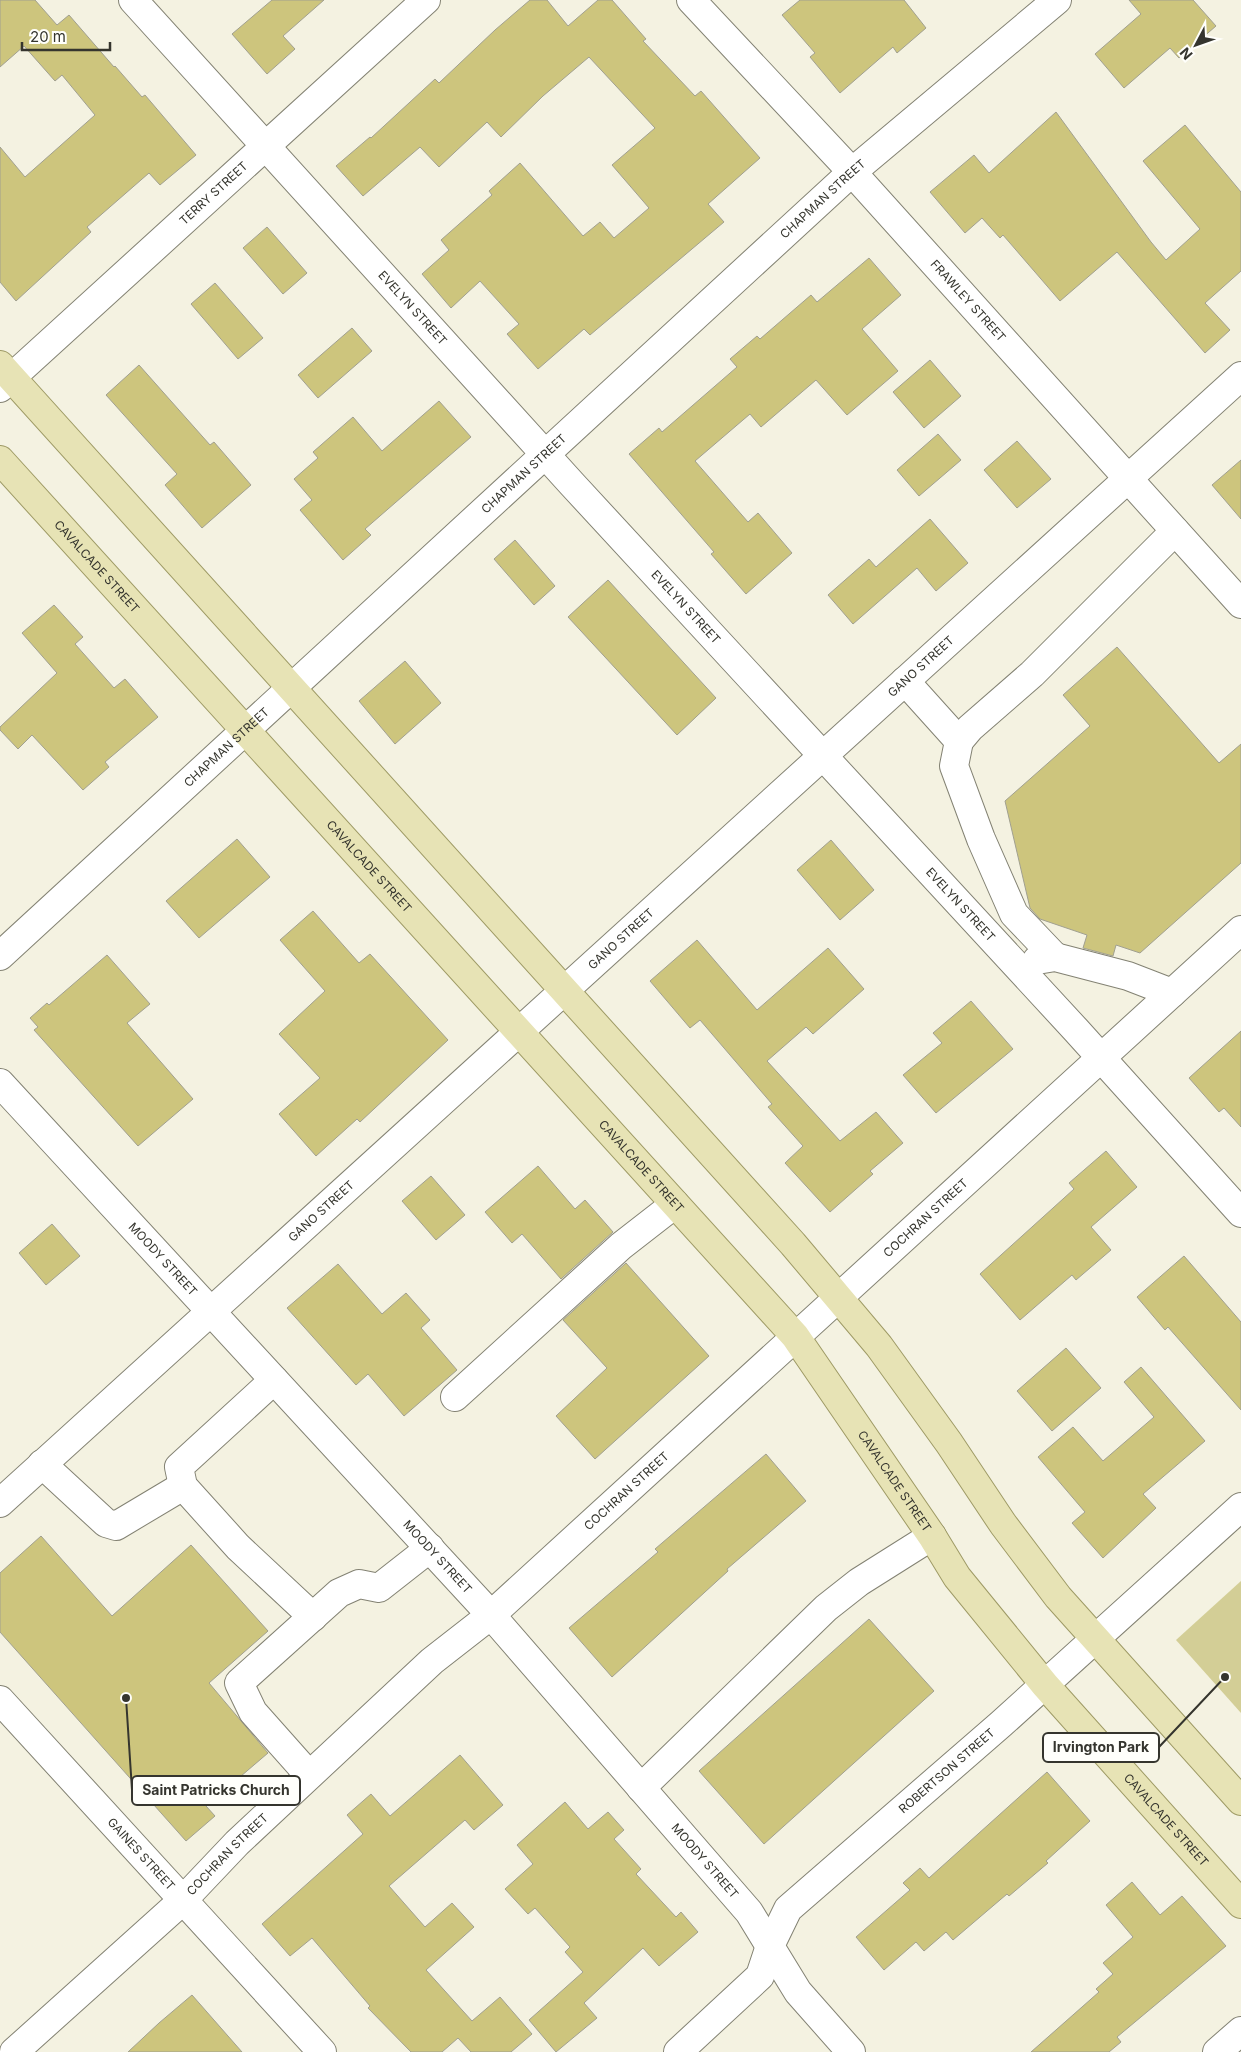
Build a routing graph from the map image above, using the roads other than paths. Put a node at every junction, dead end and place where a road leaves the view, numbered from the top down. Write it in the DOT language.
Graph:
graph roads {
  1 [pos="134,0"];
  2 [pos="426,0"];
  3 [pos="691,0"];
  4 [pos="1057,0"];
  5 [pos="266,145"];
  6 [pos="852,172"];
  7 [pos="1241,376"];
  8 [pos="4,377"];
  9 [pos="545,454"];
  10 [pos="0,460"];
  11 [pos="1126,478"];
  12 [pos="1175,531"];
  13 [pos="1241,604"];
  14 [pos="905,681"];
  15 [pos="291,688"];
  16 [pos="245,730"];
  17 [pos="959,741"];
  18 [pos="822,757"];
  19 [pos="1241,930"];
  20 [pos="0,956"];
  21 [pos="1055,957"];
  22 [pos="1014,963"];
  23 [pos="564,989"];
  24 [pos="1172,992"];
  25 [pos="518,1030"];
  26 [pos="1101,1057"];
  27 [pos="0,1083"];
  28 [pos="675,1204"];
  29 [pos="1241,1213"];
  30 [pos="838,1296"];
  31 [pos="210,1310"];
  32 [pos="795,1336"];
  33 [pos="274,1380"];
  34 [pos="455,1397"];
  35 [pos="42,1464"];
  36 [pos="183,1486"];
  37 [pos="0,1503"];
  38 [pos="1241,1507"];
  39 [pos="932,1536"];
  40 [pos="430,1548"];
  41 [pos="491,1615"];
  42 [pos="313,1617"];
  43 [pos="1095,1639"];
  44 [pos="1045,1685"];
  45 [pos="0,1700"];
  46 [pos="309,1775"];
  47 [pos="640,1788"];
  48 [pos="1241,1802"];
  49 [pos="182,1901"];
  50 [pos="1241,1904"];
  51 [pos="770,1946"];
  52 [pos="1241,2031"];
  53 [pos="14,2052"];
  54 [pos="322,2052"];
  55 [pos="678,2052"];
  56 [pos="851,2052"];
  57 [pos="1217,2052"];
  1 -- 5 [label="street, EVELYN STREET"];
  2 -- 5 [label="street, TERRY STREET"];
  3 -- 6 [label="street, FRAWLEY STREET"];
  4 -- 6 [label="street, CHAPMAN STREET"];
  5 -- 8 [label="street, TERRY STREET"];
  5 -- 9 [label="street, EVELYN STREET"];
  6 -- 9 [label="street, CHAPMAN STREET"];
  6 -- 11 [label="street, FRAWLEY STREET"];
  7 -- 11 [label="street, GANO STREET"];
  8 -- 15 [label="main road"];
  9 -- 15 [label="street, CHAPMAN STREET"];
  9 -- 18 [label="street, EVELYN STREET"];
  10 -- 16 [label="main road, CAVALCADE STREET"];
  11 -- 12 [label="street, FRAWLEY STREET"];
  11 -- 14 [label="street, GANO STREET"];
  12 -- 13 [label="street, FRAWLEY STREET"];
  12 -- 17 [label="street"];
  14 -- 17 [label="street"];
  14 -- 18 [label="street, GANO STREET"];
  15 -- 16 [label="street, CHAPMAN STREET"];
  15 -- 23 [label="main road"];
  16 -- 20 [label="street, CHAPMAN STREET"];
  16 -- 25 [label="main road, CAVALCADE STREET"];
  17 -- 21 [label="street"];
  18 -- 22 [label="street, EVELYN STREET"];
  18 -- 23 [label="street, GANO STREET"];
  19 -- 24 [label="street, COCHRAN STREET"];
  21 -- 22 [label="street"];
  21 -- 24 [label="street"];
  22 -- 26 [label="street, EVELYN STREET"];
  23 -- 25 [label="street, GANO STREET"];
  23 -- 30 [label="main road"];
  24 -- 26 [label="street, COCHRAN STREET"];
  25 -- 28 [label="main road, CAVALCADE STREET"];
  25 -- 31 [label="street, GANO STREET"];
  26 -- 29 [label="street, EVELYN STREET"];
  26 -- 30 [label="street, COCHRAN STREET"];
  27 -- 31 [label="street, MOODY STREET"];
  28 -- 32 [label="main road, CAVALCADE STREET"];
  28 -- 34 [label="street"];
  30 -- 32 [label="street, COCHRAN STREET"];
  30 -- 43 [label="main road"];
  31 -- 33 [label="street, MOODY STREET"];
  31 -- 35 [label="street, GANO STREET"];
  32 -- 39 [label="main road, CAVALCADE STREET"];
  32 -- 41 [label="street, COCHRAN STREET"];
  33 -- 36 [label="street"];
  33 -- 40 [label="street, MOODY STREET"];
  35 -- 36 [label="street"];
  35 -- 37 [label="street, GANO STREET"];
  36 -- 42 [label="street"];
  38 -- 43 [label="street, ROBERTSON STREET"];
  39 -- 44 [label="main road, CAVALCADE STREET"];
  39 -- 47 [label="street"];
  40 -- 41 [label="street, MOODY STREET"];
  40 -- 42 [label="street"];
  41 -- 46 [label="street, COCHRAN STREET"];
  41 -- 47 [label="street, MOODY STREET"];
  42 -- 46 [label="street"];
  43 -- 44 [label="street, ROBERTSON STREET"];
  43 -- 48 [label="main road"];
  44 -- 50 [label="main road, CAVALCADE STREET"];
  44 -- 51 [label="street, ROBERTSON STREET"];
  45 -- 49 [label="street, GAINES STREET"];
  46 -- 49 [label="street, COCHRAN STREET"];
  47 -- 51 [label="street, MOODY STREET"];
  49 -- 53 [label="street, COCHRAN STREET"];
  49 -- 54 [label="street, GAINES STREET"];
  51 -- 55 [label="street, ROBERTSON STREET"];
  51 -- 56 [label="street, MOODY STREET"];
  52 -- 57 [label="street"];
}
